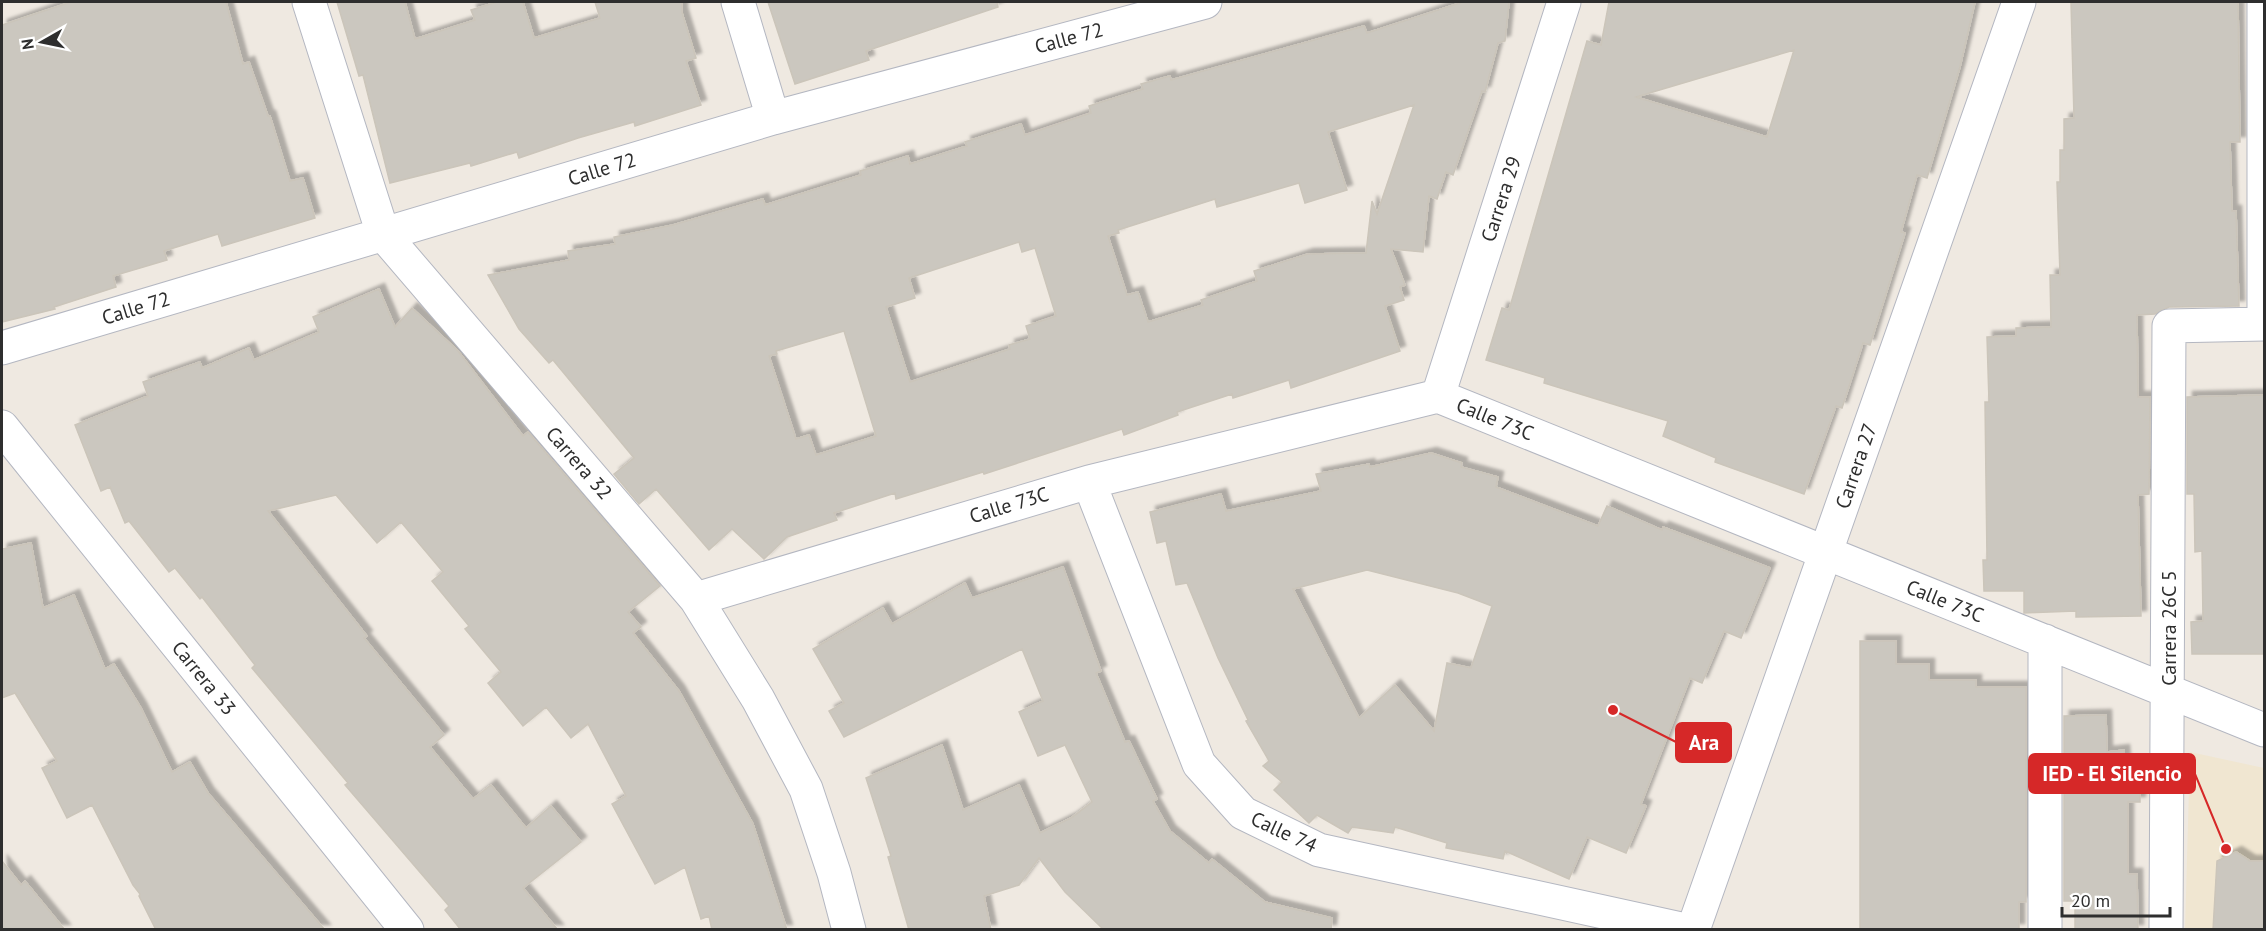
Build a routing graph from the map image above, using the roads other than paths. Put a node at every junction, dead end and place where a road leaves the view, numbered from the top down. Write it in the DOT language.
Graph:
graph roads {
  1 [pos="309,2"];
  2 [pos="738,2"];
  3 [pos="1205,2"];
  4 [pos="1564,2"];
  5 [pos="2019,2"];
  6 [pos="2264,2"];
  7 [pos="1170,6"];
  8 [pos="773,118"];
  9 [pos="383,234"];
  10 [pos="2264,324"];
  11 [pos="2,348"];
  12 [pos="1438,396"];
  13 [pos="2,427"];
  14 [pos="1089,482"];
  15 [pos="1826,552"];
  16 [pos="696,599"];
  17 [pos="2045,641"];
  18 [pos="2168,691"];
  19 [pos="2265,730"];
  20 [pos="407,930"];
  21 [pos="849,930"];
  22 [pos="1686,930"];
  23 [pos="1692,930"];
  24 [pos="2045,930"];
  25 [pos="2166,930"];
  1 -- 9 [label="street, Carrera 32"];
  2 -- 8 [label="street"];
  3 -- 7 [label="street, Calle 72"];
  4 -- 12 [label="street, Carrera 29"];
  5 -- 15 [label="street, Carrera 27"];
  6 -- 10 [label="street"];
  7 -- 8 [label="street, Calle 72"];
  8 -- 9 [label="street, Calle 72"];
  9 -- 11 [label="street, Calle 72"];
  9 -- 16 [label="street, Carrera 32"];
  10 -- 18 [label="street, Carrera 26C 5"];
  12 -- 14 [label="street, Calle 73C"];
  12 -- 15 [label="street, Calle 73C"];
  13 -- 20 [label="street, Carrera 33"];
  14 -- 16 [label="street, Calle 73C"];
  14 -- 22 [label="street, Calle 74"];
  15 -- 17 [label="street, Calle 73C"];
  15 -- 23 [label="street, Carrera 27"];
  16 -- 21 [label="street, Carrera 32"];
  17 -- 18 [label="street, Calle 73C"];
  17 -- 24 [label="street"];
  18 -- 19 [label="street, Calle 73C"];
  18 -- 25 [label="street, Carrera 26C 5"];
}
